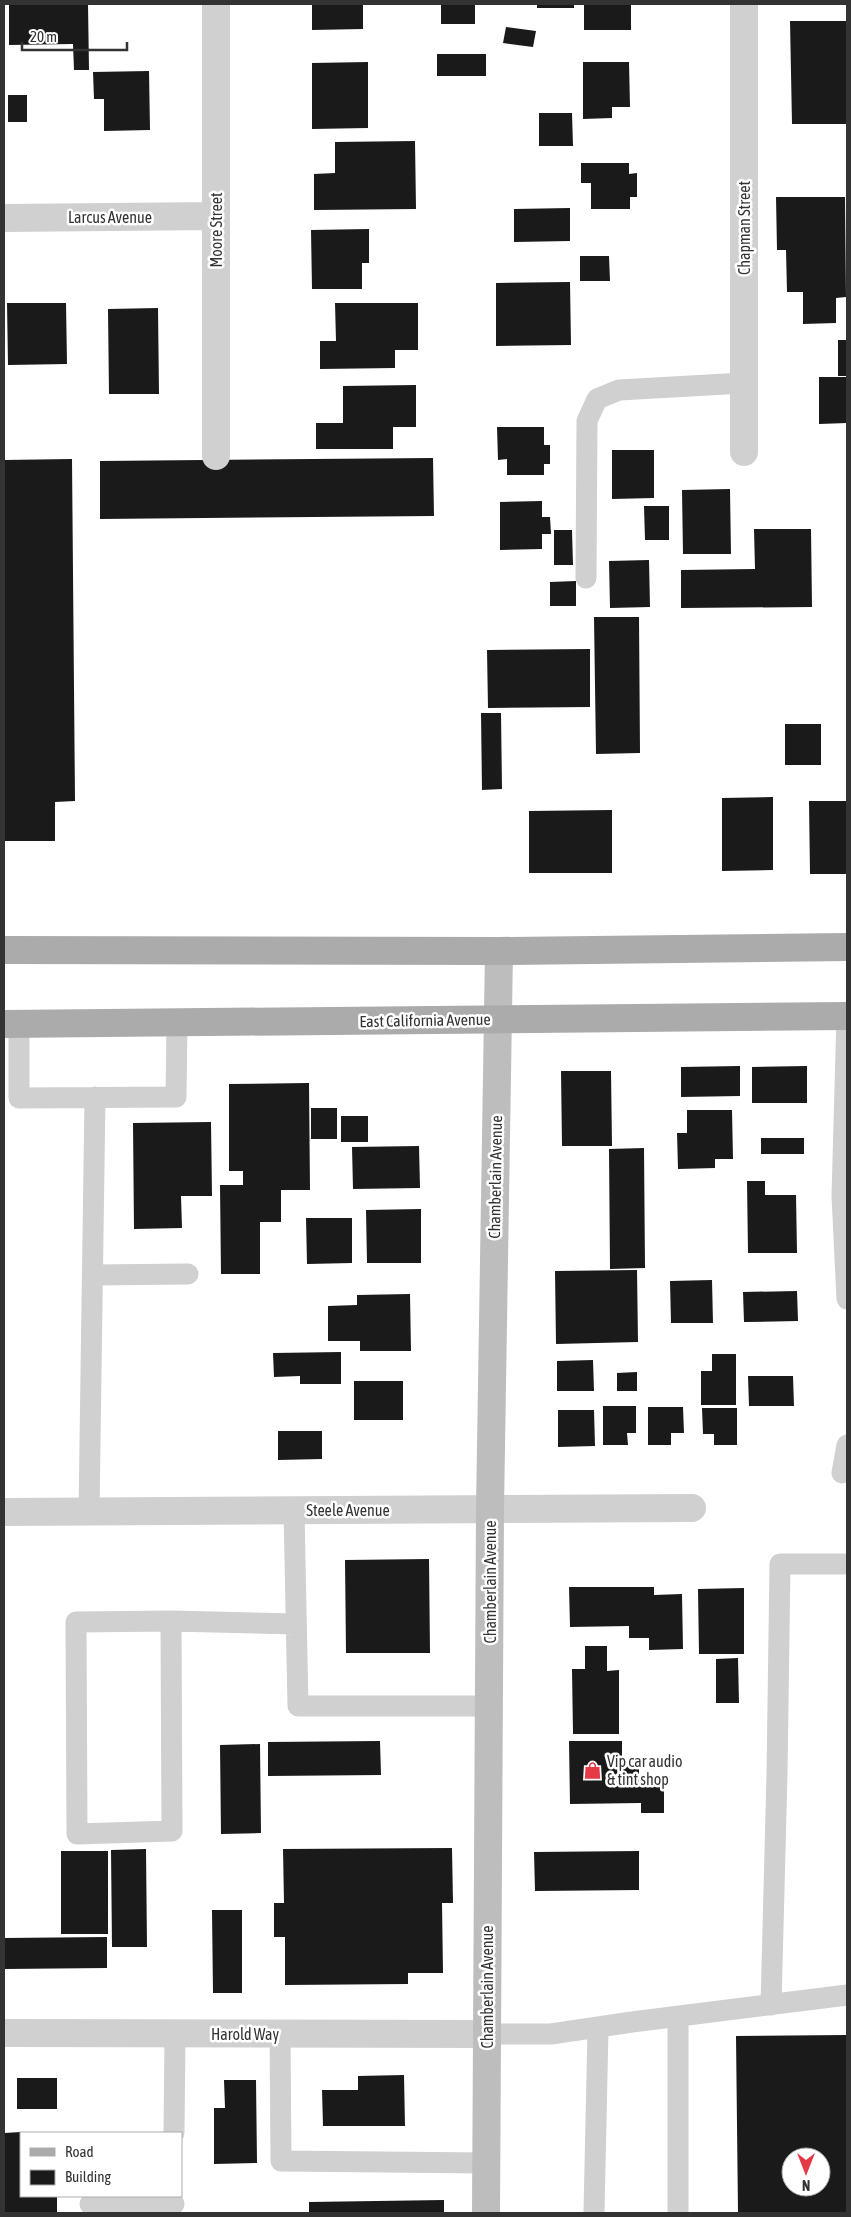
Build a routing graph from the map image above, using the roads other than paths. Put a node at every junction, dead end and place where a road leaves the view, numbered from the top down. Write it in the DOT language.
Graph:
graph roads {
  1 [pos="216,4"];
  2 [pos="744,4"];
  3 [pos="216,216"];
  4 [pos="4,218"];
  5 [pos="744,382"];
  6 [pos="744,452"];
  7 [pos="216,456"];
  8 [pos="586,578"];
  9 [pos="847,947"];
  10 [pos="4,950"];
  11 [pos="499,951"];
  12 [pos="847,1016"];
  13 [pos="498,1019"];
  14 [pos="177,1022"];
  15 [pos="11,1024"];
  16 [pos="95,1097"];
  17 [pos="188,1274"];
  18 [pos="93,1275"];
  19 [pos="847,1299"];
  20 [pos="847,1445"];
  21 [pos="842,1473"];
  22 [pos="692,1508"];
  23 [pos="490,1509"];
  24 [pos="294,1511"];
  25 [pos="4,1512"];
  26 [pos="89,1512"];
  27 [pos="847,1564"];
  28 [pos="171,1621"];
  29 [pos="296,1624"];
  30 [pos="489,1706"];
  31 [pos="847,1994"];
  32 [pos="771,2005"];
  33 [pos="678,2016"];
  34 [pos="598,2029"];
  35 [pos="4,2033"];
  36 [pos="175,2033"];
  37 [pos="280,2034"];
  38 [pos="487,2034"];
  39 [pos="174,2132"];
  40 [pos="486,2162"];
  41 [pos="90,2204"];
  42 [pos="174,2204"];
  43 [pos="486,2213"];
  44 [pos="594,2213"];
  45 [pos="678,2213"];
  1 -- 3 [label="street, Moore Street"];
  2 -- 5 [label="street, Chapman Street"];
  3 -- 4 [label="street, Larcus Avenue"];
  3 -- 7 [label="street, Moore Street"];
  5 -- 6 [label="street, Chapman Street"];
  5 -- 8 [label="lane"];
  9 -- 11 [label="main road"];
  10 -- 11 [label="main road"];
  11 -- 13 [label="street, Chamberlain Avenue"];
  12 -- 13 [label="main road, East California Avenue"];
  12 -- 19 [label="lane"];
  13 -- 14 [label="main road, East California Avenue"];
  13 -- 23 [label="street, Chamberlain Avenue"];
  14 -- 15 [label="main road, East California Avenue"];
  14 -- 16 [label="lane"];
  15 -- 16 [label="lane"];
  16 -- 18 [label="lane"];
  17 -- 18 [label="lane"];
  18 -- 26 [label="lane"];
  20 -- 21 [label="lane"];
  22 -- 23 [label="street, Steele Avenue"];
  23 -- 24 [label="street, Steele Avenue"];
  23 -- 30 [label="street, Chamberlain Avenue"];
  24 -- 26 [label="street, Steele Avenue"];
  24 -- 29 [label="lane"];
  25 -- 26 [label="street, Steele Avenue"];
  27 -- 32 [label="lane"];
  28 -- 28 [label="lane"];
  28 -- 29 [label="lane"];
  29 -- 30 [label="lane"];
  30 -- 38 [label="street, Chamberlain Avenue"];
  31 -- 32 [label="lane"];
  32 -- 33 [label="lane"];
  33 -- 34 [label="lane"];
  33 -- 45 [label="lane"];
  34 -- 38 [label="lane"];
  34 -- 44 [label="lane"];
  35 -- 36 [label="street, Harold Way"];
  36 -- 37 [label="street, Harold Way"];
  36 -- 39 [label="lane"];
  37 -- 38 [label="street, Harold Way"];
  37 -- 40 [label="lane"];
  38 -- 40 [label="street, Chamberlain Avenue"];
  40 -- 43 [label="street, Chamberlain Avenue"];
  41 -- 42 [label="lane"];
}
